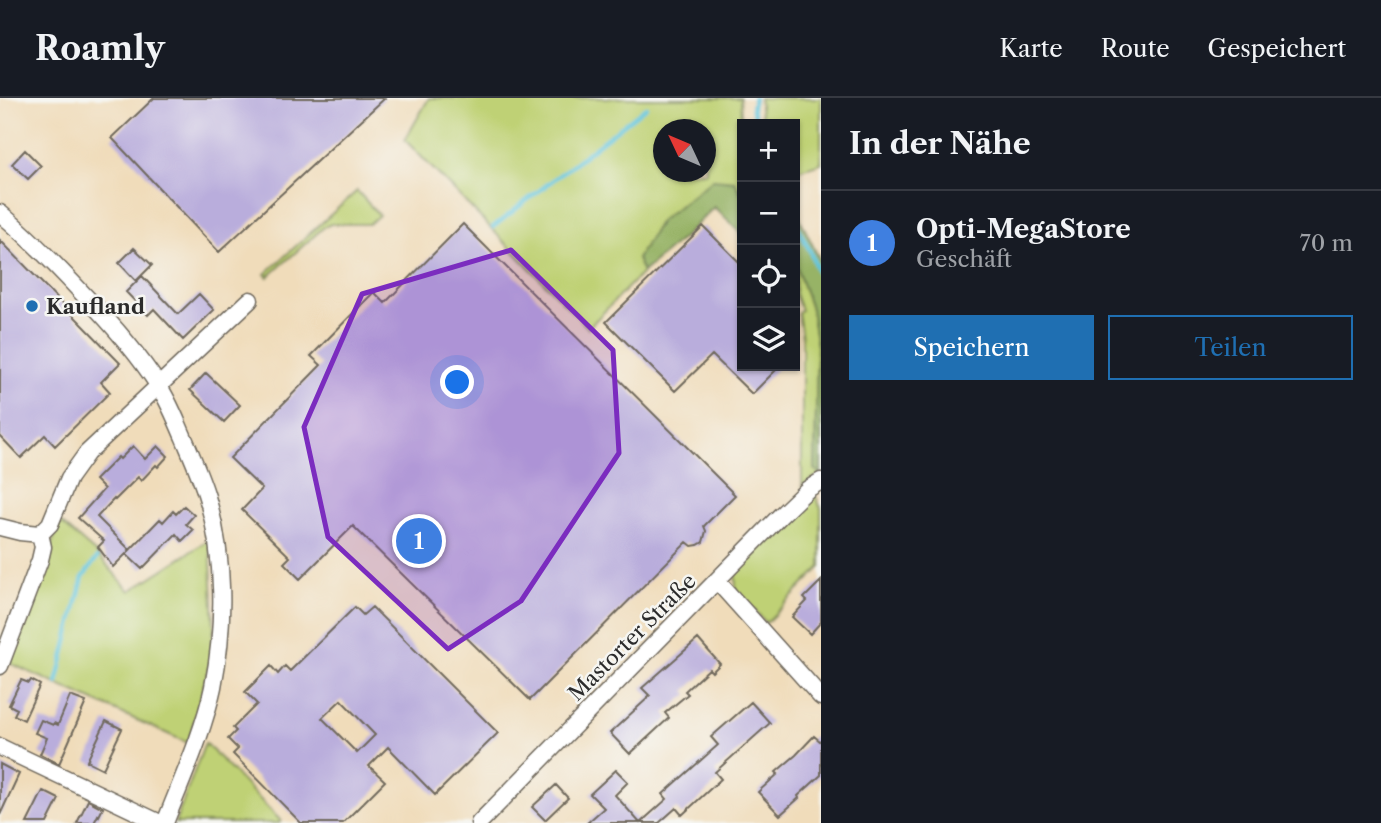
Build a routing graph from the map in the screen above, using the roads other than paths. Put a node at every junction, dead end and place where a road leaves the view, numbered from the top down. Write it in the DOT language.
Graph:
graph roads {
  1 [pos="0,213"];
  2 [pos="250,300"];
  3 [pos="159,386"];
  4 [pos="819,482"];
  5 [pos="0,527"];
  6 [pos="40,534"];
  7 [pos="718,580"];
  8 [pos="0,666"];
  9 [pos="821,697"];
  10 [pos="0,747"];
  11 [pos="163,823"];
  12 [pos="479,823"];
  1 -- 3 [label="street"];
  2 -- 3 [label="street"];
  3 -- 6 [label="street"];
  3 -- 11 [label="street"];
  4 -- 7 [label="street, Mastorter Straße"];
  5 -- 6 [label="street"];
  6 -- 8 [label="street"];
  7 -- 9 [label="street"];
  7 -- 12 [label="street, Mastorter Straße"];
  10 -- 11 [label="street"];
}
